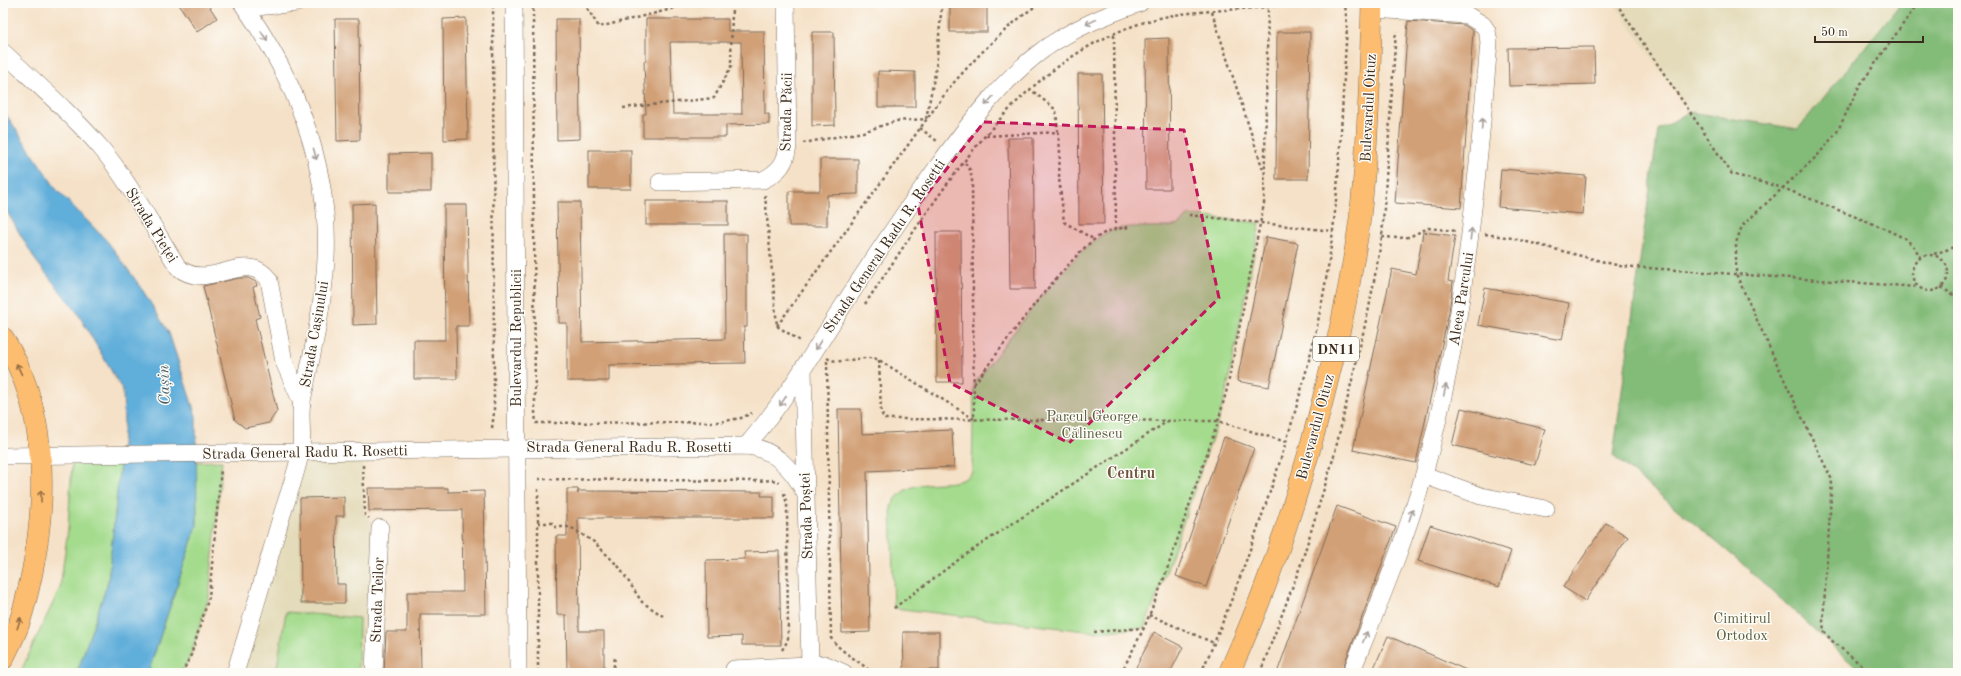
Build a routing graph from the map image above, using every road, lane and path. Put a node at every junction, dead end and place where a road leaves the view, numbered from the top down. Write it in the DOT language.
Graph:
graph roads {
  1 [pos="297,3"];
  2 [pos="493,3"];
  3 [pos="514,3"];
  4 [pos="533,3"];
  5 [pos="584,3"];
  6 [pos="685,3"];
  7 [pos="732,3"];
  8 [pos="786,3"];
  9 [pos="942,3"];
  10 [pos="1040,3"];
  11 [pos="1140,3"];
  12 [pos="1281,3"];
  13 [pos="1345,3"];
  14 [pos="1616,3"];
  15 [pos="1918,3"];
  16 [pos="244,6"];
  17 [pos="1372,6"];
  18 [pos="1268,7"];
  19 [pos="1212,12"];
  20 [pos="1114,35"];
  21 [pos="3,52"];
  22 [pos="1030,89"];
  23 [pos="623,108"];
  24 [pos="926,119"];
  25 [pos="920,128"];
  26 [pos="1058,132"];
  27 [pos="986,136"];
  28 [pos="788,146"];
  29 [pos="942,146"];
  30 [pos="964,163"];
  31 [pos="1264,173"];
  32 [pos="763,180"];
  33 [pos="660,182"];
  34 [pos="1783,188"];
  35 [pos="1189,215"];
  36 [pos="1260,223"];
  37 [pos="1130,227"];
  38 [pos="1116,229"];
  39 [pos="1333,231"];
  40 [pos="1471,233"];
  41 [pos="1382,237"];
  42 [pos="1095,240"];
  43 [pos="1958,246"];
  44 [pos="1934,254"];
  45 [pos="1920,257"];
  46 [pos="1736,274"];
  47 [pos="1918,287"];
  48 [pos="1942,287"];
  49 [pos="1958,298"];
  50 [pos="863,307"];
  51 [pos="777,326"];
  52 [pos="3,338"];
  53 [pos="806,345"];
  54 [pos="831,352"];
  55 [pos="827,358"];
  56 [pos="879,360"];
  57 [pos="803,368"];
  58 [pos="974,384"];
  59 [pos="302,403"];
  60 [pos="756,410"];
  61 [pos="974,420"];
  62 [pos="1168,421"];
  63 [pos="1218,421"];
  64 [pos="492,428"];
  65 [pos="1286,442"];
  66 [pos="746,446"];
  67 [pos="517,448"];
  68 [pos="362,451"];
  69 [pos="301,452"];
  70 [pos="222,453"];
  71 [pos="3,456"];
  72 [pos="40,456"];
  73 [pos="1424,475"];
  74 [pos="538,479"];
  75 [pos="538,489"];
  76 [pos="805,493"];
  77 [pos="1546,509"];
  78 [pos="538,523"];
  79 [pos="380,528"];
  80 [pos="894,608"];
  81 [pos="663,616"];
  82 [pos="1149,616"];
  83 [pos="1144,628"];
  84 [pos="1094,632"];
  85 [pos="1214,643"];
  86 [pos="781,653"];
  87 [pos="616,656"];
  88 [pos="3,659"];
  89 [pos="810,664"];
  90 [pos="734,671"];
  91 [pos="182,673"];
  92 [pos="235,673"];
  93 [pos="374,673"];
  94 [pos="518,673"];
  95 [pos="538,673"];
  96 [pos="613,673"];
  97 [pos="844,673"];
  98 [pos="872,673"];
  99 [pos="1121,673"];
  100 [pos="1201,673"];
  101 [pos="1229,673"];
  102 [pos="1351,673"];
  103 [pos="1871,673"];
  1 -- 16 [label="street"];
  2 -- 64 [label="path"];
  3 -- 67 [label="street, Bulevardul Republicii"];
  4 -- 60 [label="path"];
  5 -- 6 [label="path"];
  7 -- 23 [label="path"];
  8 -- 28 [label="street, Strada Păcii"];
  9 -- 24 [label="path"];
  10 -- 24 [label="path"];
  11 -- 57 [label="street, Strada General Radu R. Rosetti, one-way"];
  12 -- 18 [label="path"];
  13 -- 39 [label="path"];
  14 -- 34 [label="path"];
  15 -- 34 [label="path"];
  16 -- 59 [label="street, Strada Cașinului, one-way"];
  40 -- 17 [label="street, Aleea Parcului, one-way"];
  17 -- 101 [label="main road, Bulevardul Oituz / DN11"];
  18 -- 19 [label="path"];
  18 -- 31 [label="path"];
  19 -- 20 [label="path"];
  19 -- 31 [label="path"];
  20 -- 22 [label="path"];
  20 -- 38 [label="path"];
  21 -- 59 [label="street, Strada Pieței"];
  22 -- 26 [label="path"];
  22 -- 27 [label="path"];
  24 -- 25 [label="path"];
  24 -- 28 [label="path"];
  25 -- 29 [label="path"];
  25 -- 51 [label="path"];
  26 -- 27 [label="path"];
  26 -- 42 [label="path"];
  27 -- 30 [label="path"];
  28 -- 32 [label="street, Strada Păcii"];
  30 -- 50 [label="path"];
  30 -- 58 [label="path"];
  31 -- 36 [label="path"];
  32 -- 33 [label="street"];
  32 -- 51 [label="path"];
  34 -- 45 [label="path"];
  34 -- 46 [label="path"];
  35 -- 36 [label="path"];
  36 -- 39 [label="path"];
  36 -- 63 [label="path"];
  37 -- 38 [label="path"];
  38 -- 42 [label="path"];
  39 -- 65 [label="path"];
  40 -- 41 [label="path"];
  40 -- 46 [label="path"];
  73 -- 40 [label="street, Aleea Parcului, one-way"];
  42 -- 58 [label="path"];
  43 -- 44 [label="path"];
  44 -- 45 [label="path"];
  44 -- 48 [label="path"];
  45 -- 47 [label="path"];
  46 -- 47 [label="path"];
  46 -- 103 [label="path"];
  47 -- 48 [label="path"];
  48 -- 49 [label="path"];
  51 -- 53 [label="path"];
  72 -- 52 [label="main road, one-way"];
  54 -- 55 [label="path"];
  55 -- 56 [label="path"];
  55 -- 98 [label="path"];
  56 -- 61 [label="path"];
  56 -- 61 [label="path"];
  57 -- 66 [label="street, Strada General Radu R. Rosetti, one-way"];
  57 -- 76 [label="street, Strada Poștei"];
  58 -- 61 [label="path"];
  59 -- 69 [label="street, Strada Cașinului"];
  61 -- 62 [label="path"];
  62 -- 63 [label="path"];
  62 -- 80 [label="path"];
  63 -- 65 [label="path"];
  63 -- 82 [label="path"];
  65 -- 85 [label="path"];
  66 -- 67 [label="street, Strada General Radu R. Rosetti"];
  66 -- 76 [label="street, Strada Poștei"];
  67 -- 68 [label="street, Strada General Radu R. Rosetti"];
  67 -- 94 [label="street, Bulevardul Republicii"];
  68 -- 69 [label="street, Strada General Radu R. Rosetti"];
  68 -- 79 [label="path"];
  69 -- 70 [label="street, Strada General Radu R. Rosetti"];
  69 -- 92 [label="street, Strada Cașinului"];
  70 -- 72 [label="street, Strada General Radu R. Rosetti"];
  70 -- 91 [label="path"];
  71 -- 72 [label="street, Strada General Radu R. Rosetti"];
  88 -- 72 [label="main road, one-way"];
  73 -- 77 [label="street"];
  102 -- 73 [label="street, Aleea Parcului, one-way"];
  74 -- 86 [label="path"];
  75 -- 78 [label="path"];
  76 -- 89 [label="street, Strada Poștei"];
  78 -- 81 [label="path"];
  78 -- 95 [label="path"];
  79 -- 93 [label="street, Strada Teilor"];
  82 -- 83 [label="path"];
  82 -- 85 [label="path"];
  83 -- 84 [label="path"];
  83 -- 99 [label="path"];
  85 -- 100 [label="path"];
  87 -- 96 [label="path"];
  89 -- 90 [label="street"];
  89 -- 97 [label="street"];
}
